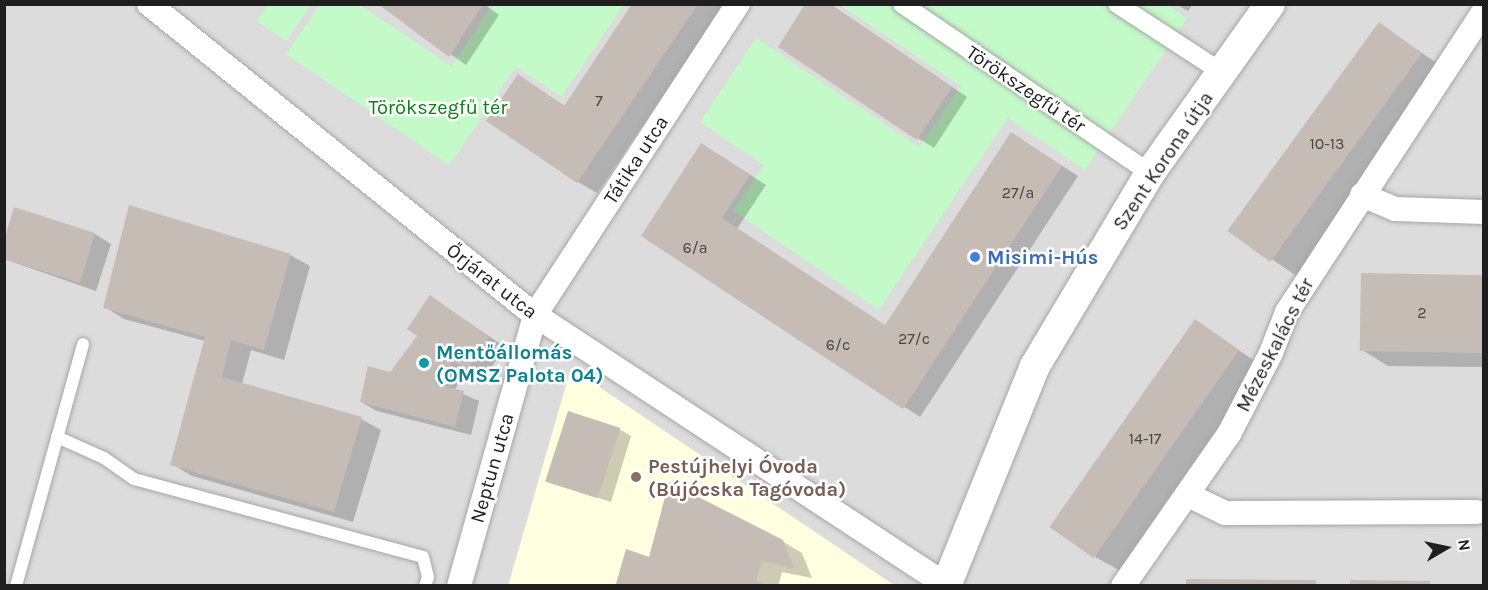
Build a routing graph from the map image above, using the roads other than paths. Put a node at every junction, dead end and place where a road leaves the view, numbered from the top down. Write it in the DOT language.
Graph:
graph roads {
  1 [pos="149,4"];
  2 [pos="738,4"];
  3 [pos="902,4"];
  4 [pos="1118,4"];
  5 [pos="1270,4"];
  6 [pos="1484,11"];
  7 [pos="1223,73"];
  8 [pos="1149,173"];
  9 [pos="1362,195"];
  10 [pos="1484,212"];
  11 [pos="535,315"];
  12 [pos="83,344"];
  13 [pos="57,437"];
  14 [pos="1188,495"];
  15 [pos="1476,512"];
  16 [pos="16,585"];
  17 [pos="425,585"];
  18 [pos="459,585"];
  19 [pos="947,585"];
  20 [pos="1124,585"];
  1 -- 11 [label="street, Őrjárat utca"];
  2 -- 11 [label="street, Tátika utca"];
  3 -- 8 [label="street, Törökszegfű tér"];
  4 -- 7 [label="street"];
  5 -- 7 [label="street, Szent Korona útja"];
  6 -- 9 [label="street, Mézeskalács tér"];
  7 -- 8 [label="street, Szent Korona útja"];
  8 -- 19 [label="street, Szent Korona útja"];
  9 -- 10 [label="street"];
  9 -- 14 [label="street, Mézeskalács tér"];
  11 -- 18 [label="street, Neptun utca"];
  11 -- 19 [label="street, Őrjárat utca"];
  12 -- 13 [label="lane"];
  13 -- 16 [label="lane"];
  13 -- 17 [label="lane"];
  14 -- 15 [label="street"];
  14 -- 20 [label="street, Mézeskalács tér"];
}
